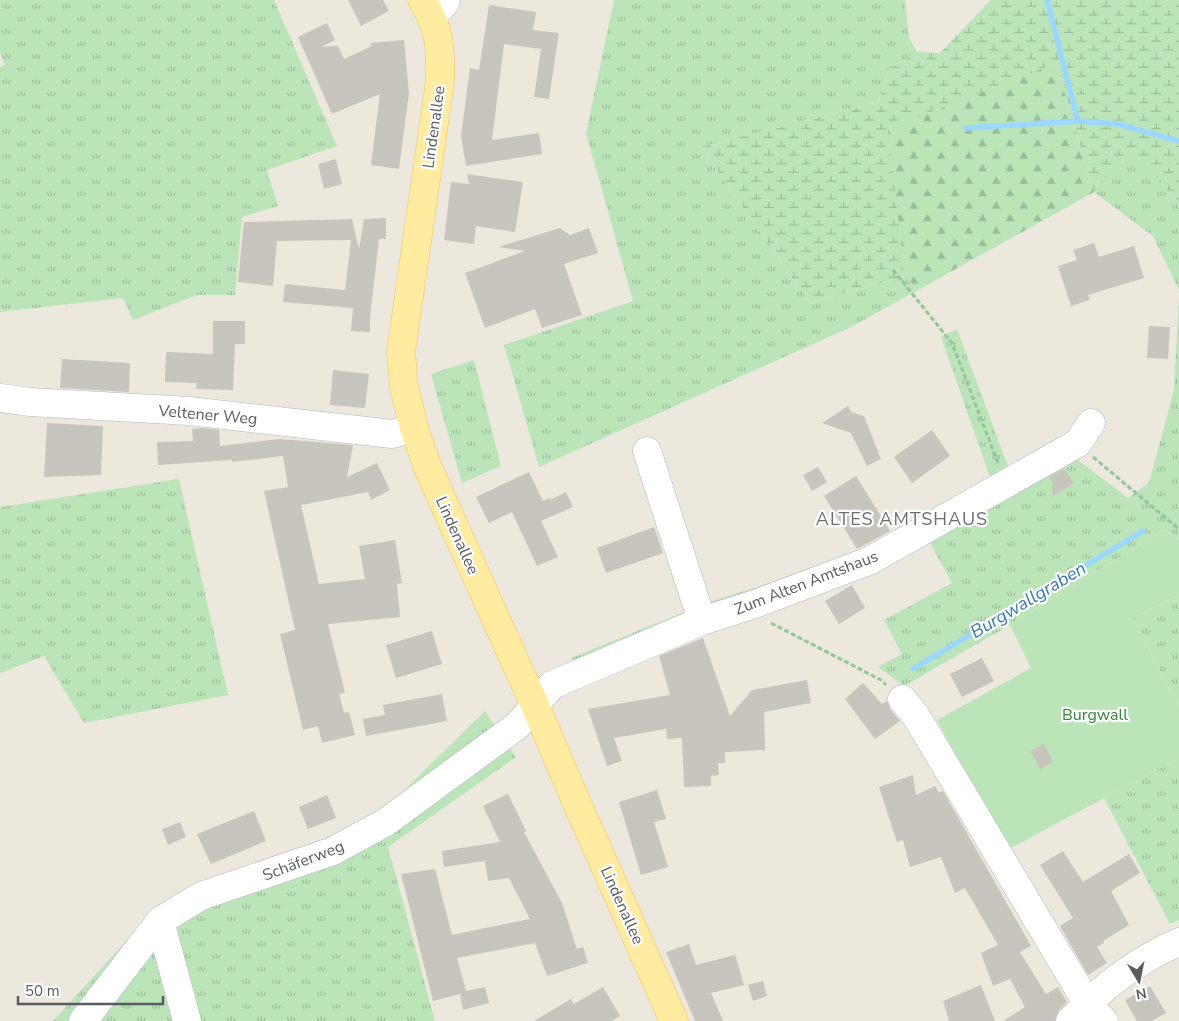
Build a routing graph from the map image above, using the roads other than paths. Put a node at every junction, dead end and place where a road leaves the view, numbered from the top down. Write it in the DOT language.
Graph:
graph roads {
  1 [pos="433,5"];
  2 [pos="0,398"];
  3 [pos="414,428"];
  4 [pos="1085,433"];
  5 [pos="648,451"];
  6 [pos="702,621"];
  7 [pos="902,699"];
  8 [pos="535,705"];
  9 [pos="160,921"];
  10 [pos="1179,942"];
  11 [pos="1087,1015"];
  12 [pos="83,1021"];
  13 [pos="187,1021"];
  14 [pos="674,1021"];
  1 -- 3 [label="main road, Lindenallee"];
  2 -- 3 [label="street, Veltener Weg"];
  3 -- 8 [label="main road, Lindenallee"];
  4 -- 6 [label="street, Zum Alten Amtshaus"];
  5 -- 6 [label="street"];
  6 -- 8 [label="street, Zum Alten Amtshaus"];
  7 -- 11 [label="street"];
  8 -- 9 [label="street, Schäferweg"];
  8 -- 14 [label="main road, Lindenallee"];
  9 -- 12 [label="street, Schäferweg"];
  9 -- 13 [label="street"];
  10 -- 11 [label="street"];
}
